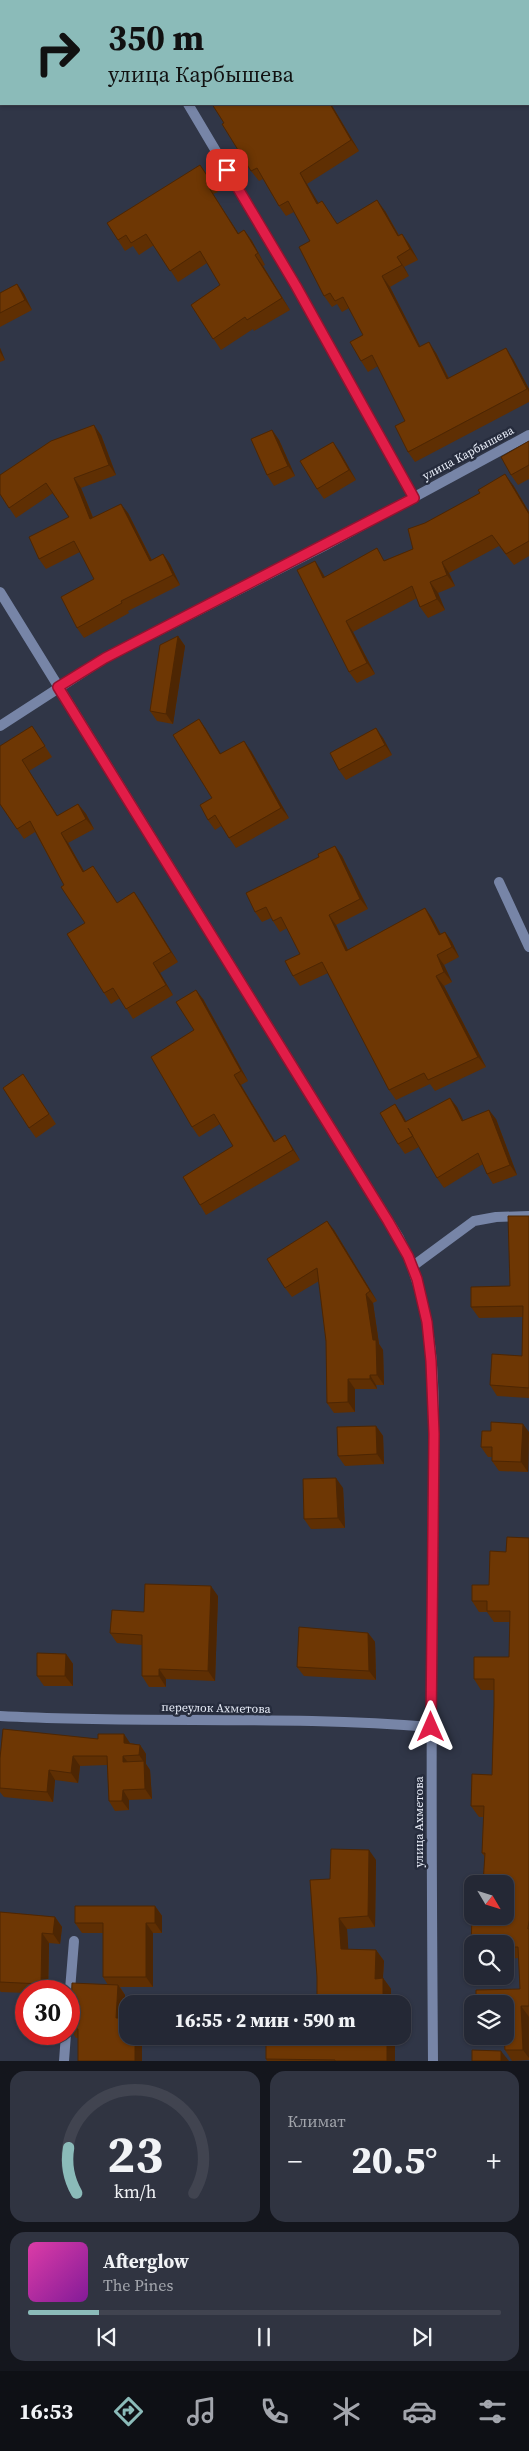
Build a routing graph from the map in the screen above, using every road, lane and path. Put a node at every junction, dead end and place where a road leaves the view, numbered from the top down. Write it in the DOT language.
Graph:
graph roads {
  1 [pos="189,105"];
  2 [pos="529,435"];
  3 [pos="414,498"];
  4 [pos="0,592"];
  5 [pos="58,687"];
  6 [pos="0,726"];
  7 [pos="499,882"];
  8 [pos="529,947"];
  9 [pos="529,1216"];
  10 [pos="413,1266"];
  11 [pos="0,1716"];
  12 [pos="431,1727"];
  13 [pos="74,1941"];
  14 [pos="71,1980"];
  15 [pos="65,2045"];
  16 [pos="64,2061"];
  17 [pos="433,2061"];
  1 -- 3 [label="street"];
  2 -- 3 [label="street, улица Карбышева"];
  3 -- 5 [label="street, улица Карбышева"];
  4 -- 5 [label="street, улица Ахметова"];
  5 -- 6 [label="street, улица Карбышева"];
  5 -- 10 [label="street, улица Ахметова"];
  7 -- 8 [label="street"];
  9 -- 10 [label="street"];
  10 -- 12 [label="street, улица Ахметова"];
  11 -- 12 [label="street, переулок Ахметова"];
  12 -- 17 [label="street, улица Ахметова"];
  13 -- 14 [label="street"];
  15 -- 16 [label="street"];
}
